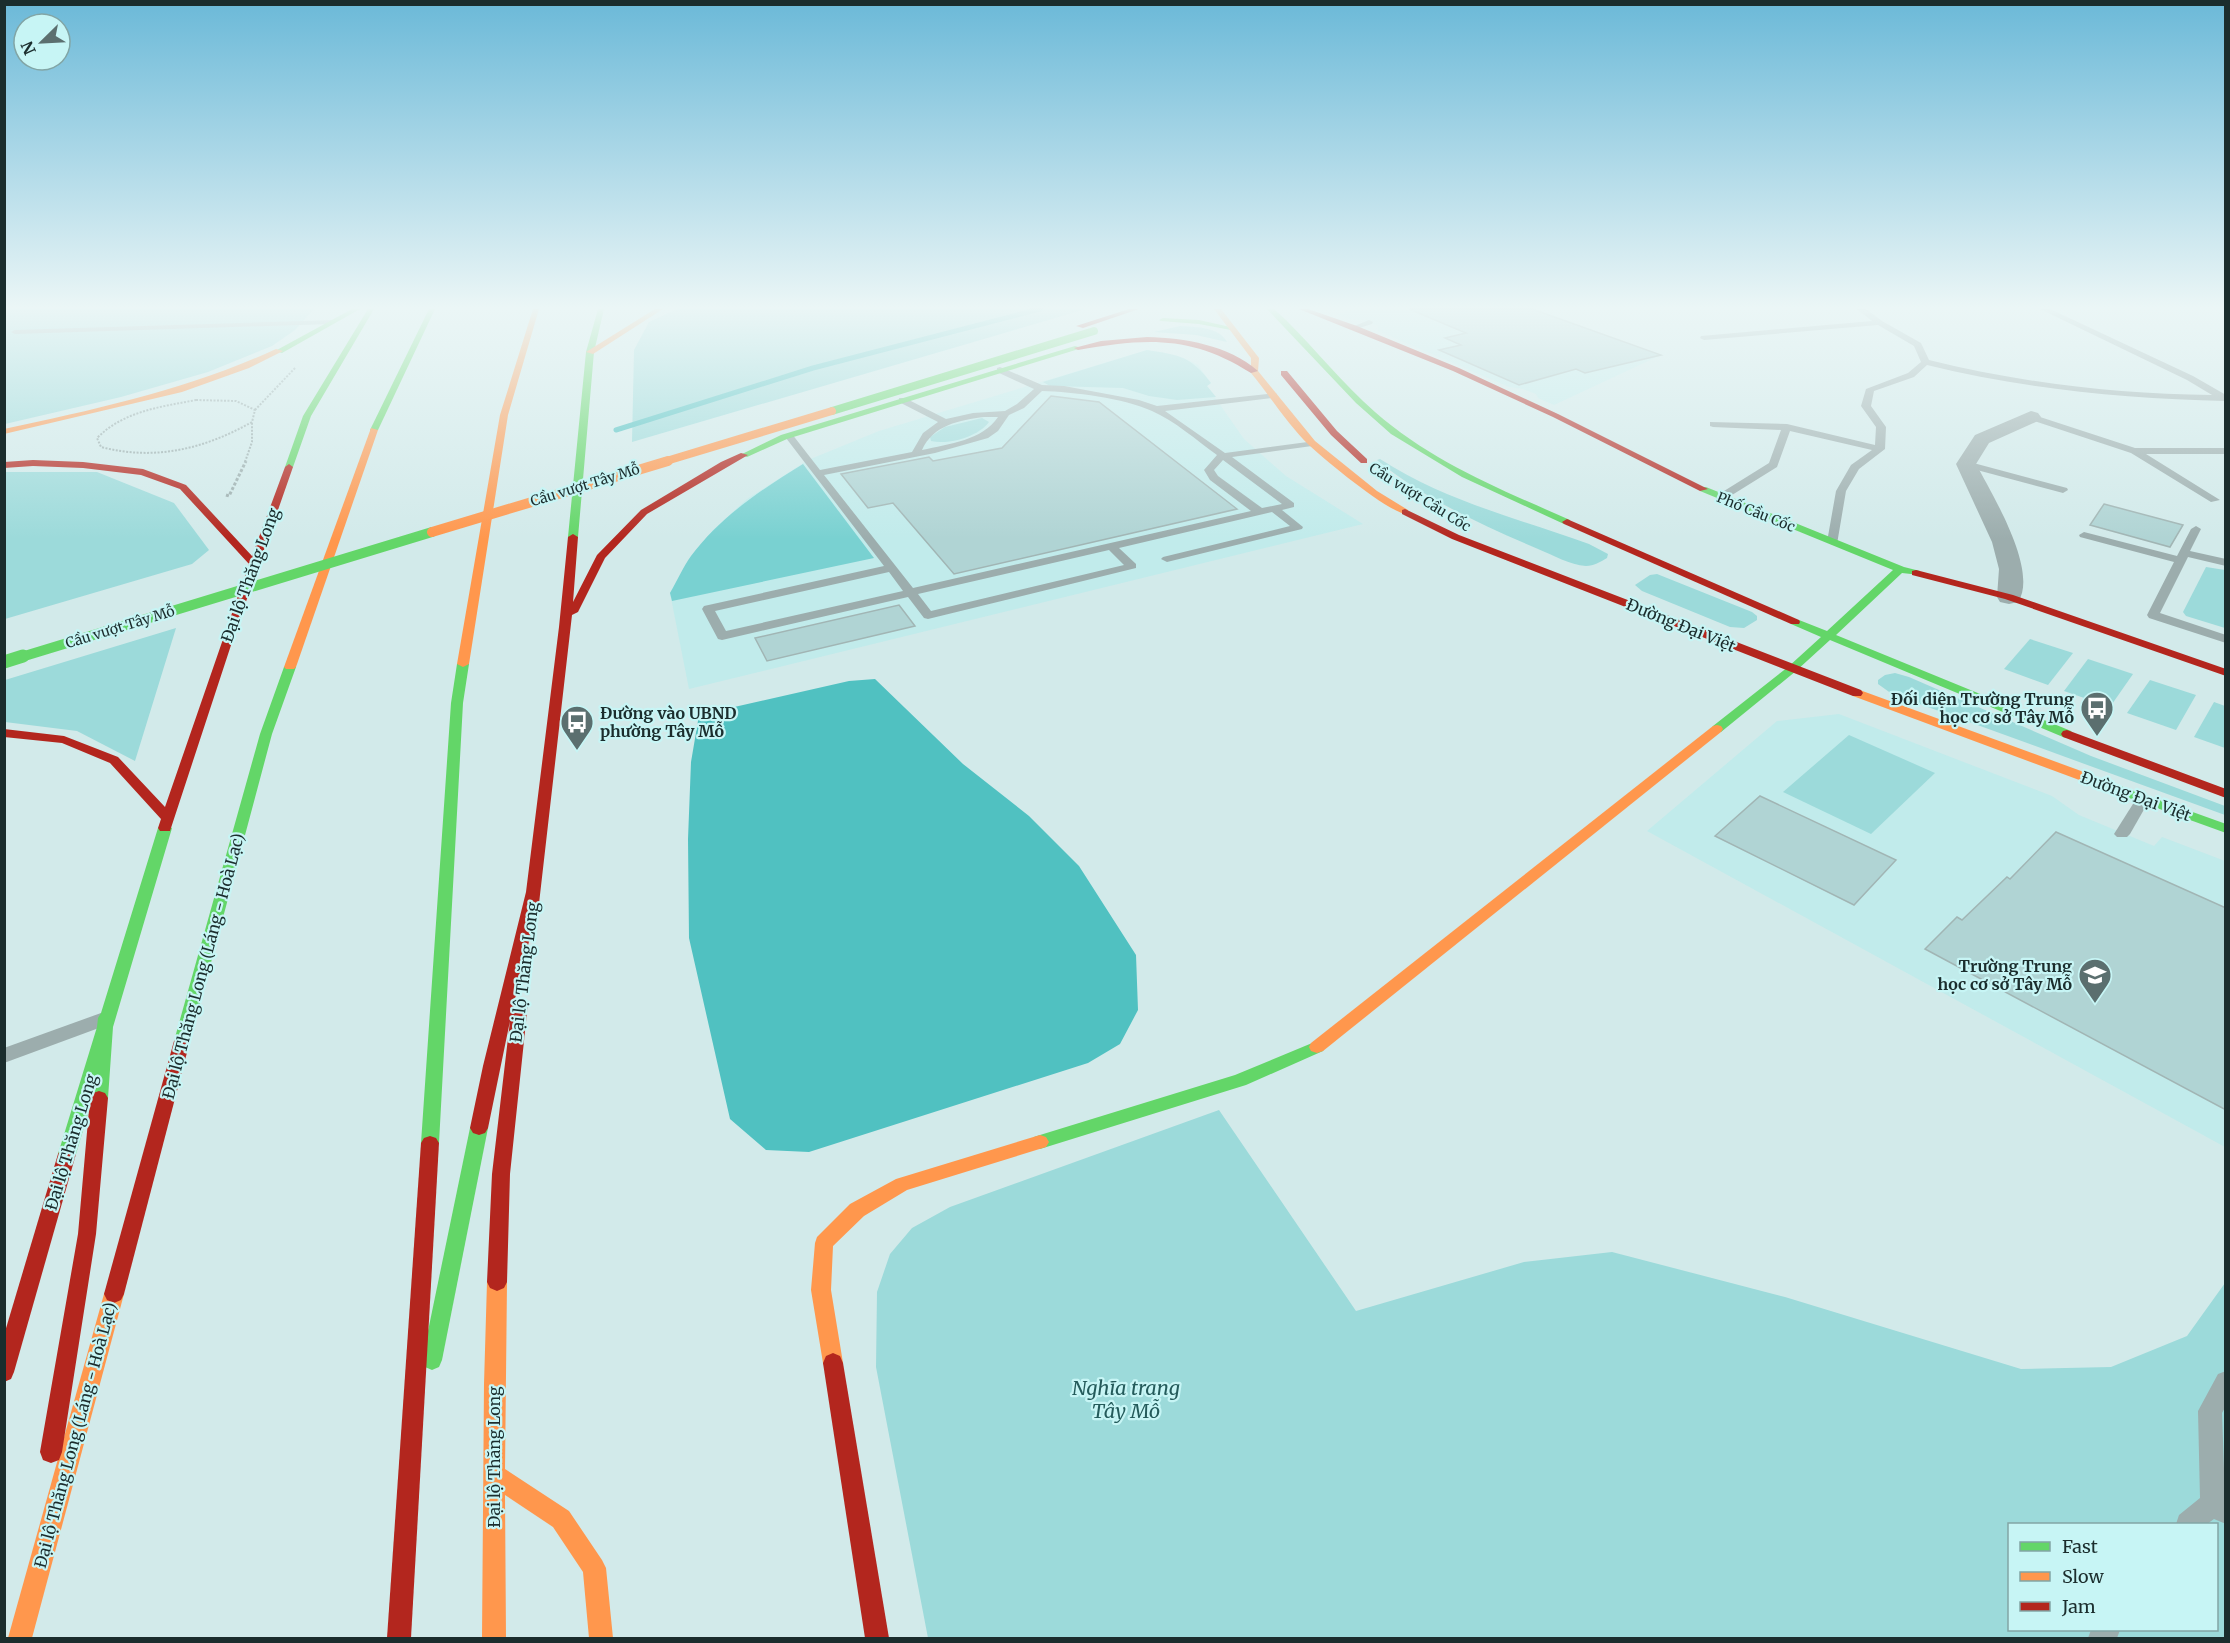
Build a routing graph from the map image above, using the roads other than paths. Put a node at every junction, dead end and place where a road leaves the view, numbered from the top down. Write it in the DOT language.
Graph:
graph roads {
  1 [pos="188,386"];
  2 [pos="325,386"];
  3 [pos="395,386"];
  4 [pos="513,386"];
  5 [pos="587,386"];
  6 [pos="889,386"];
  7 [pos="901,386"];
  8 [pos="949,386"];
  9 [pos="1035,386"];
  10 [pos="1266,386"];
  11 [pos="1296,386"];
  12 [pos="1346,386"];
  13 [pos="1496,386"];
  14 [pos="1882,386"];
  15 [pos="2047,386"];
  16 [pos="2202,386"];
  17 [pos="1040,388"];
  18 [pos="1531,392"];
  19 [pos="1273,395"];
  20 [pos="1517,395"];
  21 [pos="2073,399"];
  22 [pos="902,400"];
  23 [pos="2225,400"];
  24 [pos="1156,410"];
  25 [pos="1005,414"];
  26 [pos="2031,417"];
  27 [pos="945,422"];
  28 [pos="1713,424"];
  29 [pos="1787,427"];
  30 [pos="4,432"];
  31 [pos="789,436"];
  32 [pos="1312,443"];
  33 [pos="1880,449"];
  34 [pos="2134,451"];
  35 [pos="2226,451"];
  36 [pos="916,453"];
  37 [pos="1222,456"];
  38 [pos="1966,464"];
  39 [pos="4,465"];
  40 [pos="1374,471"];
  41 [pos="818,473"];
  42 [pos="2063,490"];
  43 [pos="1720,498"];
  44 [pos="2215,500"];
  45 [pos="1274,509"];
  46 [pos="1507,511"];
  47 [pos="1260,512"];
  48 [pos="1457,522"];
  49 [pos="2196,529"];
  50 [pos="1591,533"];
  51 [pos="2084,535"];
  52 [pos="1833,542"];
  53 [pos="1112,547"];
  54 [pos="307,555"];
  55 [pos="1644,556"];
  56 [pos="2182,556"];
  57 [pos="1167,559"];
  58 [pos="1525,562"];
  59 [pos="2226,563"];
  60 [pos="254,564"];
  61 [pos="273,566"];
  62 [pos="1625,567"];
  63 [pos="892,568"];
  64 [pos="1900,569"];
  65 [pos="238,576"];
  66 [pos="1605,577"];
  67 [pos="1586,587"];
  68 [pos="911,593"];
  69 [pos="2009,597"];
  70 [pos="565,627"];
  71 [pos="1828,637"];
  72 [pos="2226,639"];
  73 [pos="4,663"];
  74 [pos="1792,669"];
  75 [pos="2226,674"];
  76 [pos="4,734"];
  77 [pos="2226,794"];
  78 [pos="2143,799"];
  79 [pos="168,818"];
  80 [pos="2226,829"];
  81 [pos="2122,834"];
  82 [pos="534,890"];
  83 [pos="106,1018"];
  84 [pos="4,1056"];
  85 [pos="4,1372"];
  86 [pos="2226,1382"];
  87 [pos="49,1464"];
  88 [pos="494,1475"];
  89 [pos="407,1486"];
  90 [pos="44,1499"];
  91 [pos="2219,1508"];
  92 [pos="2190,1523"];
  93 [pos="21,1632"];
  94 [pos="399,1638"];
  95 [pos="494,1638"];
  96 [pos="600,1638"];
  97 [pos="877,1638"];
  1 -- 30 [label="main road"];
  2 -- 60 [label="main road, Đại lộ Thăng Long"];
  3 -- 93 [label="main road, Đại lộ Thăng Long (Láng - Hoà Lạc)"];
  4 -- 89 [label="main road"];
  5 -- 70 [label="main road, Đại lộ Thăng Long"];
  6 -- 54 [label="main road, Cầu vượt Tây Mỗ"];
  7 -- 73 [label="main road, Cầu vượt Tây Mỗ, bridge"];
  8 -- 22 [label="main road"];
  9 -- 17 [label="lane"];
  10 -- 19 [label="main road, Đường Đại Việt"];
  11 -- 40 [label="main road, Cầu vượt Cầu Cốc"];
  12 -- 50 [label="main road, Đường Đại Việt"];
  13 -- 20 [label="main road, Phố Cầu Cốc"];
  14 -- 33 [label="lane"];
  15 -- 23 [label="lane"];
  16 -- 23 [label="lane"];
  17 -- 24 [label="lane"];
  17 -- 25 [label="lane"];
  18 -- 20 [label="lane"];
  19 -- 24 [label="lane"];
  19 -- 32 [label="main road, Đường Đại Việt"];
  20 -- 43 [label="main road, Phố Cầu Cốc"];
  21 -- 23 [label="lane"];
  22 -- 27 [label="lane"];
  22 -- 31 [label="main road"];
  24 -- 37 [label="lane"];
  25 -- 27 [label="lane"];
  25 -- 36 [label="lane"];
  26 -- 34 [label="lane"];
  26 -- 38 [label="street"];
  27 -- 36 [label="lane"];
  28 -- 29 [label="lane"];
  29 -- 33 [label="lane"];
  29 -- 43 [label="lane"];
  31 -- 41 [label="lane"];
  31 -- 70 [label="main road"];
  32 -- 37 [label="lane"];
  32 -- 58 [label="main road, Đường Đại Việt"];
  33 -- 52 [label="lane"];
  34 -- 35 [label="lane"];
  34 -- 44 [label="lane"];
  36 -- 41 [label="lane"];
  37 -- 45 [label="lane"];
  37 -- 47 [label="lane"];
  38 -- 42 [label="lane"];
  38 -- 69 [label="street"];
  39 -- 60 [label="main road"];
  41 -- 63 [label="lane"];
  43 -- 52 [label="main road, Phố Cầu Cốc"];
  45 -- 47 [label="lane"];
  45 -- 57 [label="lane"];
  46 -- 50 [label="main road"];
  47 -- 53 [label="lane"];
  48 -- 58 [label="main road, Cầu vượt Cầu Cốc"];
  49 -- 56 [label="lane"];
  50 -- 55 [label="main road, Đường Đại Việt"];
  51 -- 56 [label="lane"];
  52 -- 64 [label="main road, Phố Cầu Cốc"];
  53 -- 68 [label="lane"];
  53 -- 68 [label="lane"];
  55 -- 62 [label="main road"];
  55 -- 71 [label="main road, Đường Đại Việt"];
  56 -- 59 [label="lane"];
  56 -- 72 [label="lane"];
  58 -- 67 [label="main road, Đường Đại Việt"];
  60 -- 79 [label="main road, Đại lộ Thăng Long"];
  61 -- 65 [label="main road"];
  63 -- 68 [label="lane"];
  63 -- 68 [label="lane"];
  64 -- 69 [label="main road, Phố Cầu Cốc"];
  64 -- 71 [label="main road"];
  66 -- 67 [label="main road"];
  67 -- 74 [label="main road, Đường Đại Việt"];
  69 -- 75 [label="main road, Phố Cầu Cốc"];
  70 -- 82 [label="main road, Đại lộ Thăng Long"];
  71 -- 74 [label="main road"];
  71 -- 77 [label="main road, Đường Đại Việt"];
  74 -- 78 [label="main road, Đường Đại Việt"];
  74 -- 97 [label="main road"];
  76 -- 79 [label="main road"];
  78 -- 80 [label="main road, Đường Đại Việt"];
  78 -- 81 [label="lane"];
  79 -- 83 [label="main road, Đại lộ Thăng Long"];
  82 -- 88 [label="main road, Đại lộ Thăng Long"];
  82 -- 89 [label="main road"];
  83 -- 84 [label="lane"];
  83 -- 85 [label="main road, Đại lộ Thăng Long"];
  83 -- 87 [label="main road"];
  86 -- 91 [label="lane"];
  88 -- 95 [label="main road, Đại lộ Thăng Long"];
  88 -- 96 [label="main road"];
  89 -- 94 [label="main road"];
  90 -- 93 [label="main road"];
  91 -- 92 [label="lane"];
}
